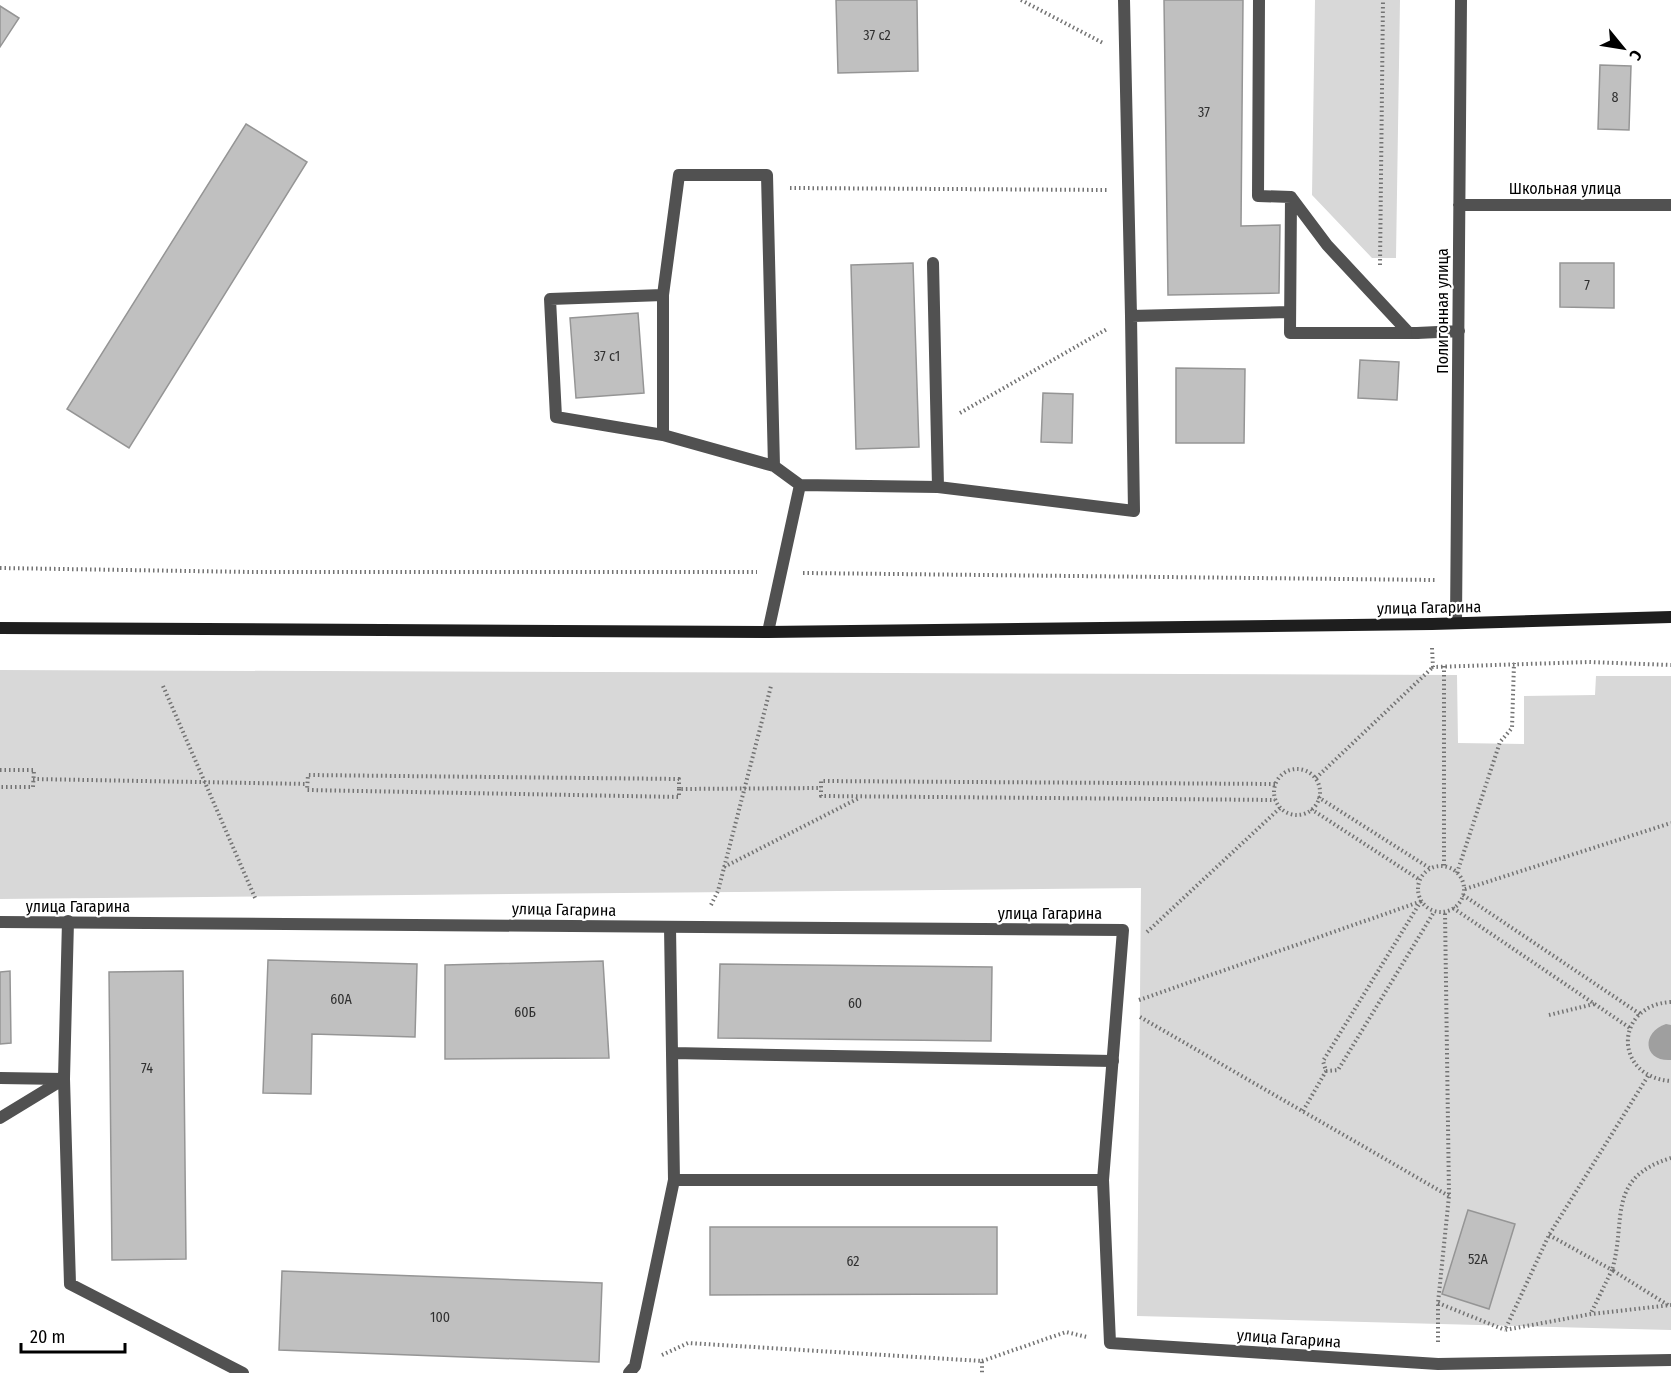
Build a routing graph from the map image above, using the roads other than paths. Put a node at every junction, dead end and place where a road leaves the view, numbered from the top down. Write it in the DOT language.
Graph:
graph roads {
  1 [pos="1124,0"];
  2 [pos="1259,0"];
  3 [pos="1461,0"];
  4 [pos="1291,197"];
  5 [pos="1459,205"];
  6 [pos="1671,205"];
  7 [pos="933,263"];
  8 [pos="663,295"];
  9 [pos="1290,312"];
  10 [pos="1131,316"];
  11 [pos="1459,331"];
  12 [pos="1413,333"];
  13 [pos="663,435"];
  14 [pos="774,466"];
  15 [pos="800,485"];
  16 [pos="938,487"];
  17 [pos="1671,617"];
  18 [pos="1456,623"];
  19 [pos="0,628"];
  20 [pos="768,632"];
  21 [pos="68,921"];
  22 [pos="0,922"];
  23 [pos="670,927"];
  24 [pos="672,1053"];
  25 [pos="1113,1061"];
  26 [pos="0,1078"];
  27 [pos="64,1079"];
  28 [pos="0,1118"];
  29 [pos="674,1180"];
  30 [pos="1103,1180"];
  31 [pos="1671,1360"];
  32 [pos="1438,1368"];
  33 [pos="632,1370"];
  34 [pos="243,1373"];
  35 [pos="647,1373"];
  1 -- 10 [label="street"];
  2 -- 4 [label="street"];
  3 -- 5 [label="street, Полигонная улица"];
  4 -- 9 [label="street"];
  4 -- 12 [label="street"];
  5 -- 6 [label="street, Школьная улица"];
  5 -- 11 [label="street, Полигонная улица"];
  7 -- 16 [label="street"];
  8 -- 13 [label="street"];
  8 -- 13 [label="street"];
  8 -- 14 [label="street"];
  9 -- 10 [label="street"];
  9 -- 12 [label="street"];
  10 -- 16 [label="street"];
  11 -- 12 [label="street"];
  11 -- 18 [label="street, Полигонная улица"];
  13 -- 14 [label="street"];
  14 -- 15 [label="street"];
  15 -- 16 [label="street"];
  15 -- 20 [label="street"];
  17 -- 18 [label="main road, улица Гагарина"];
  18 -- 20 [label="main road, улица Гагарина"];
  19 -- 20 [label="main road, улица Гагарина"];
  21 -- 22 [label="street, улица Гагарина"];
  21 -- 23 [label="street, улица Гагарина"];
  21 -- 27 [label="street"];
  23 -- 24 [label="street"];
  23 -- 25 [label="street, улица Гагарина"];
  24 -- 25 [label="street"];
  24 -- 29 [label="street"];
  25 -- 30 [label="street, улица Гагарина"];
  26 -- 27 [label="street"];
  27 -- 28 [label="street"];
  27 -- 34 [label="street"];
  29 -- 30 [label="street"];
  29 -- 33 [label="street"];
  30 -- 32 [label="street, улица Гагарина"];
  31 -- 32 [label="street, улица Гагарина"];
  33 -- 35 [label="street"];
}
